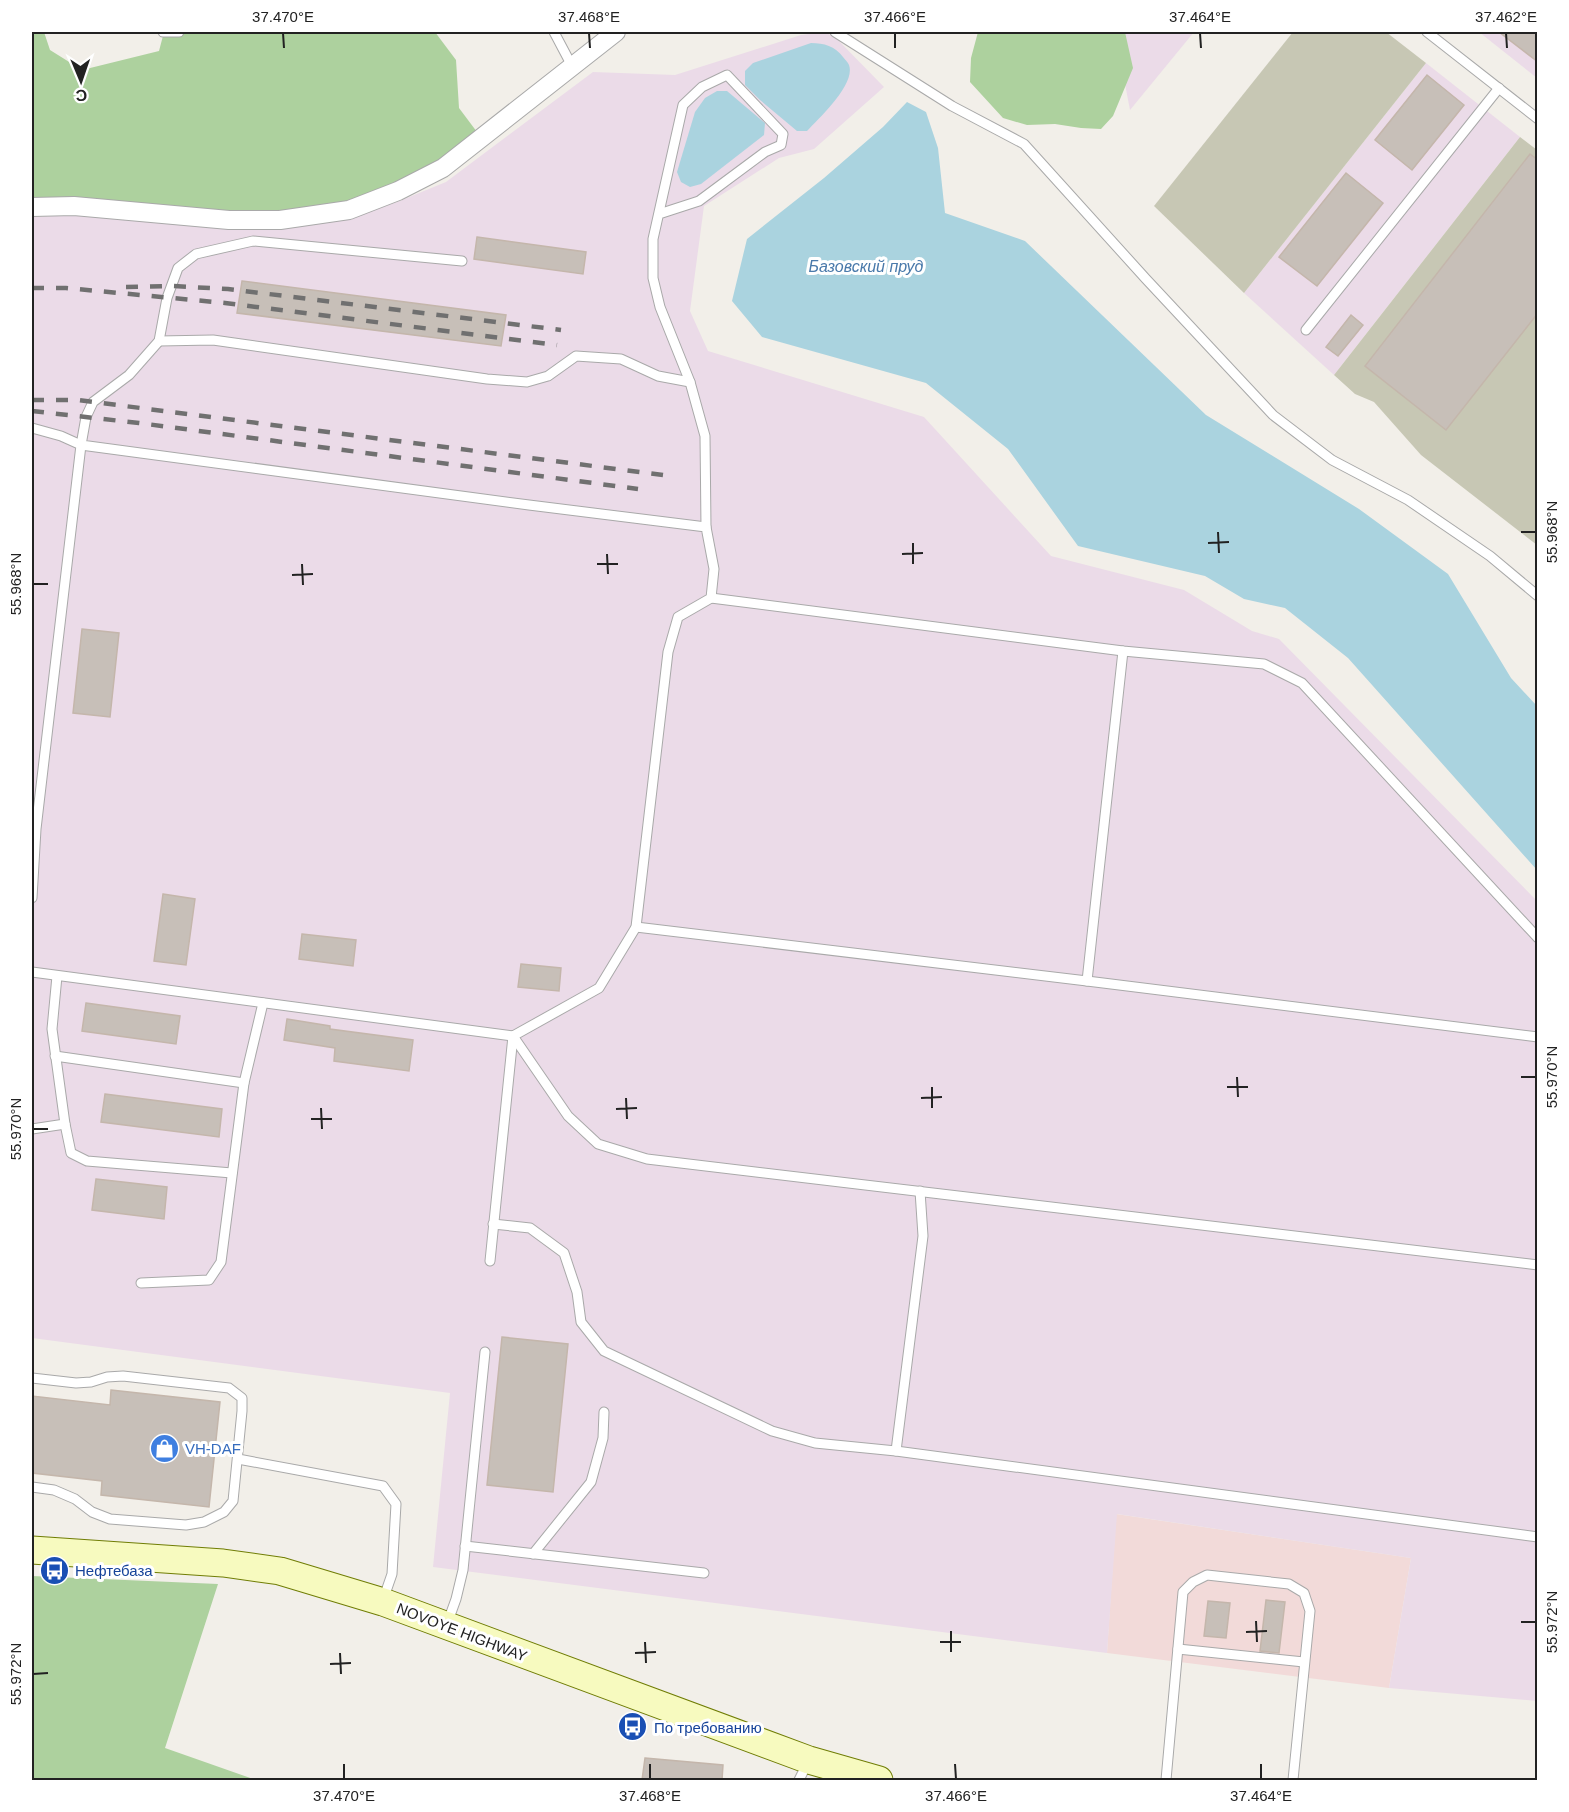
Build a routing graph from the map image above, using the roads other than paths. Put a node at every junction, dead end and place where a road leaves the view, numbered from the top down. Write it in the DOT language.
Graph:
graph roads {
  1 [pos="163,32"];
  2 [pos="178,32"];
  3 [pos="554,32"];
  4 [pos="616,32"];
  5 [pos="835,32"];
  6 [pos="1427,32"];
  7 [pos="572,66"];
  8 [pos="1499,88"];
  9 [pos="1538,119"];
  10 [pos="32,207"];
  11 [pos="659,214"];
  12 [pos="462,261"];
  13 [pos="1306,330"];
  14 [pos="159,341"];
  15 [pos="690,382"];
  16 [pos="32,428"];
  17 [pos="81,445"];
  18 [pos="706,526"];
  19 [pos="1538,596"];
  20 [pos="711,598"];
  21 [pos="1123,651"];
  22 [pos="32,898"];
  23 [pos="636,927"];
  24 [pos="1538,938"];
  25 [pos="32,972"];
  26 [pos="57,976"];
  27 [pos="1087,981"];
  28 [pos="263,1003"];
  29 [pos="513,1036"];
  30 [pos="1538,1037"];
  31 [pos="55,1056"];
  32 [pos="244,1083"];
  33 [pos="65,1124"];
  34 [pos="32,1129"];
  35 [pos="232,1173"];
  36 [pos="920,1191"];
  37 [pos="494,1224"];
  38 [pos="490,1261"];
  39 [pos="1538,1265"];
  40 [pos="141,1283"];
  41 [pos="485,1352"];
  42 [pos="32,1378"];
  43 [pos="604,1412"];
  44 [pos="896,1451"];
  45 [pos="238,1459"];
  46 [pos="32,1487"];
  47 [pos="1538,1537"];
  48 [pos="465,1546"];
  49 [pos="32,1550"];
  50 [pos="533,1554"];
  51 [pos="704,1573"];
  52 [pos="383,1602"];
  53 [pos="446,1626"];
  54 [pos="1178,1649"];
  55 [pos="1305,1662"];
  56 [pos="804,1770"];
  57 [pos="879,1780"];
  58 [pos="1166,1780"];
  59 [pos="1293,1780"];
  1 -- 2 [label="lane"];
  3 -- 7 [label="lane"];
  4 -- 7 [label="street"];
  5 -- 19 [label="lane"];
  6 -- 8 [label="lane"];
  7 -- 10 [label="street"];
  8 -- 9 [label="lane"];
  8 -- 13 [label="lane"];
  11 -- 11 [label="lane"];
  11 -- 15 [label="lane"];
  12 -- 14 [label="lane"];
  14 -- 15 [label="lane"];
  14 -- 17 [label="lane"];
  15 -- 18 [label="lane"];
  16 -- 17 [label="lane"];
  17 -- 18 [label="lane"];
  17 -- 22 [label="lane"];
  18 -- 20 [label="lane"];
  20 -- 21 [label="lane"];
  20 -- 23 [label="lane"];
  21 -- 24 [label="lane"];
  21 -- 27 [label="lane"];
  23 -- 27 [label="lane"];
  23 -- 29 [label="lane"];
  25 -- 26 [label="lane"];
  26 -- 28 [label="lane"];
  26 -- 31 [label="lane"];
  27 -- 30 [label="lane"];
  28 -- 29 [label="lane"];
  28 -- 32 [label="lane"];
  29 -- 36 [label="lane"];
  29 -- 37 [label="lane"];
  31 -- 32 [label="lane"];
  31 -- 33 [label="lane"];
  32 -- 35 [label="lane"];
  33 -- 34 [label="lane"];
  33 -- 35 [label="lane"];
  35 -- 40 [label="lane"];
  36 -- 39 [label="lane"];
  36 -- 44 [label="lane"];
  37 -- 38 [label="lane"];
  37 -- 44 [label="lane"];
  41 -- 48 [label="lane"];
  42 -- 45 [label="lane"];
  43 -- 50 [label="lane"];
  44 -- 47 [label="lane"];
  45 -- 46 [label="lane"];
  45 -- 52 [label="lane"];
  48 -- 50 [label="lane"];
  48 -- 53 [label="lane"];
  49 -- 52 [label="main road, NOVOYE HIGHWAY"];
  50 -- 51 [label="lane"];
  52 -- 53 [label="main road, NOVOYE HIGHWAY"];
  53 -- 56 [label="main road, NOVOYE HIGHWAY"];
  54 -- 55 [label="lane"];
  54 -- 55 [label="lane"];
  54 -- 58 [label="lane"];
  55 -- 59 [label="lane"];
  56 -- 57 [label="main road, NOVOYE HIGHWAY"];
}
